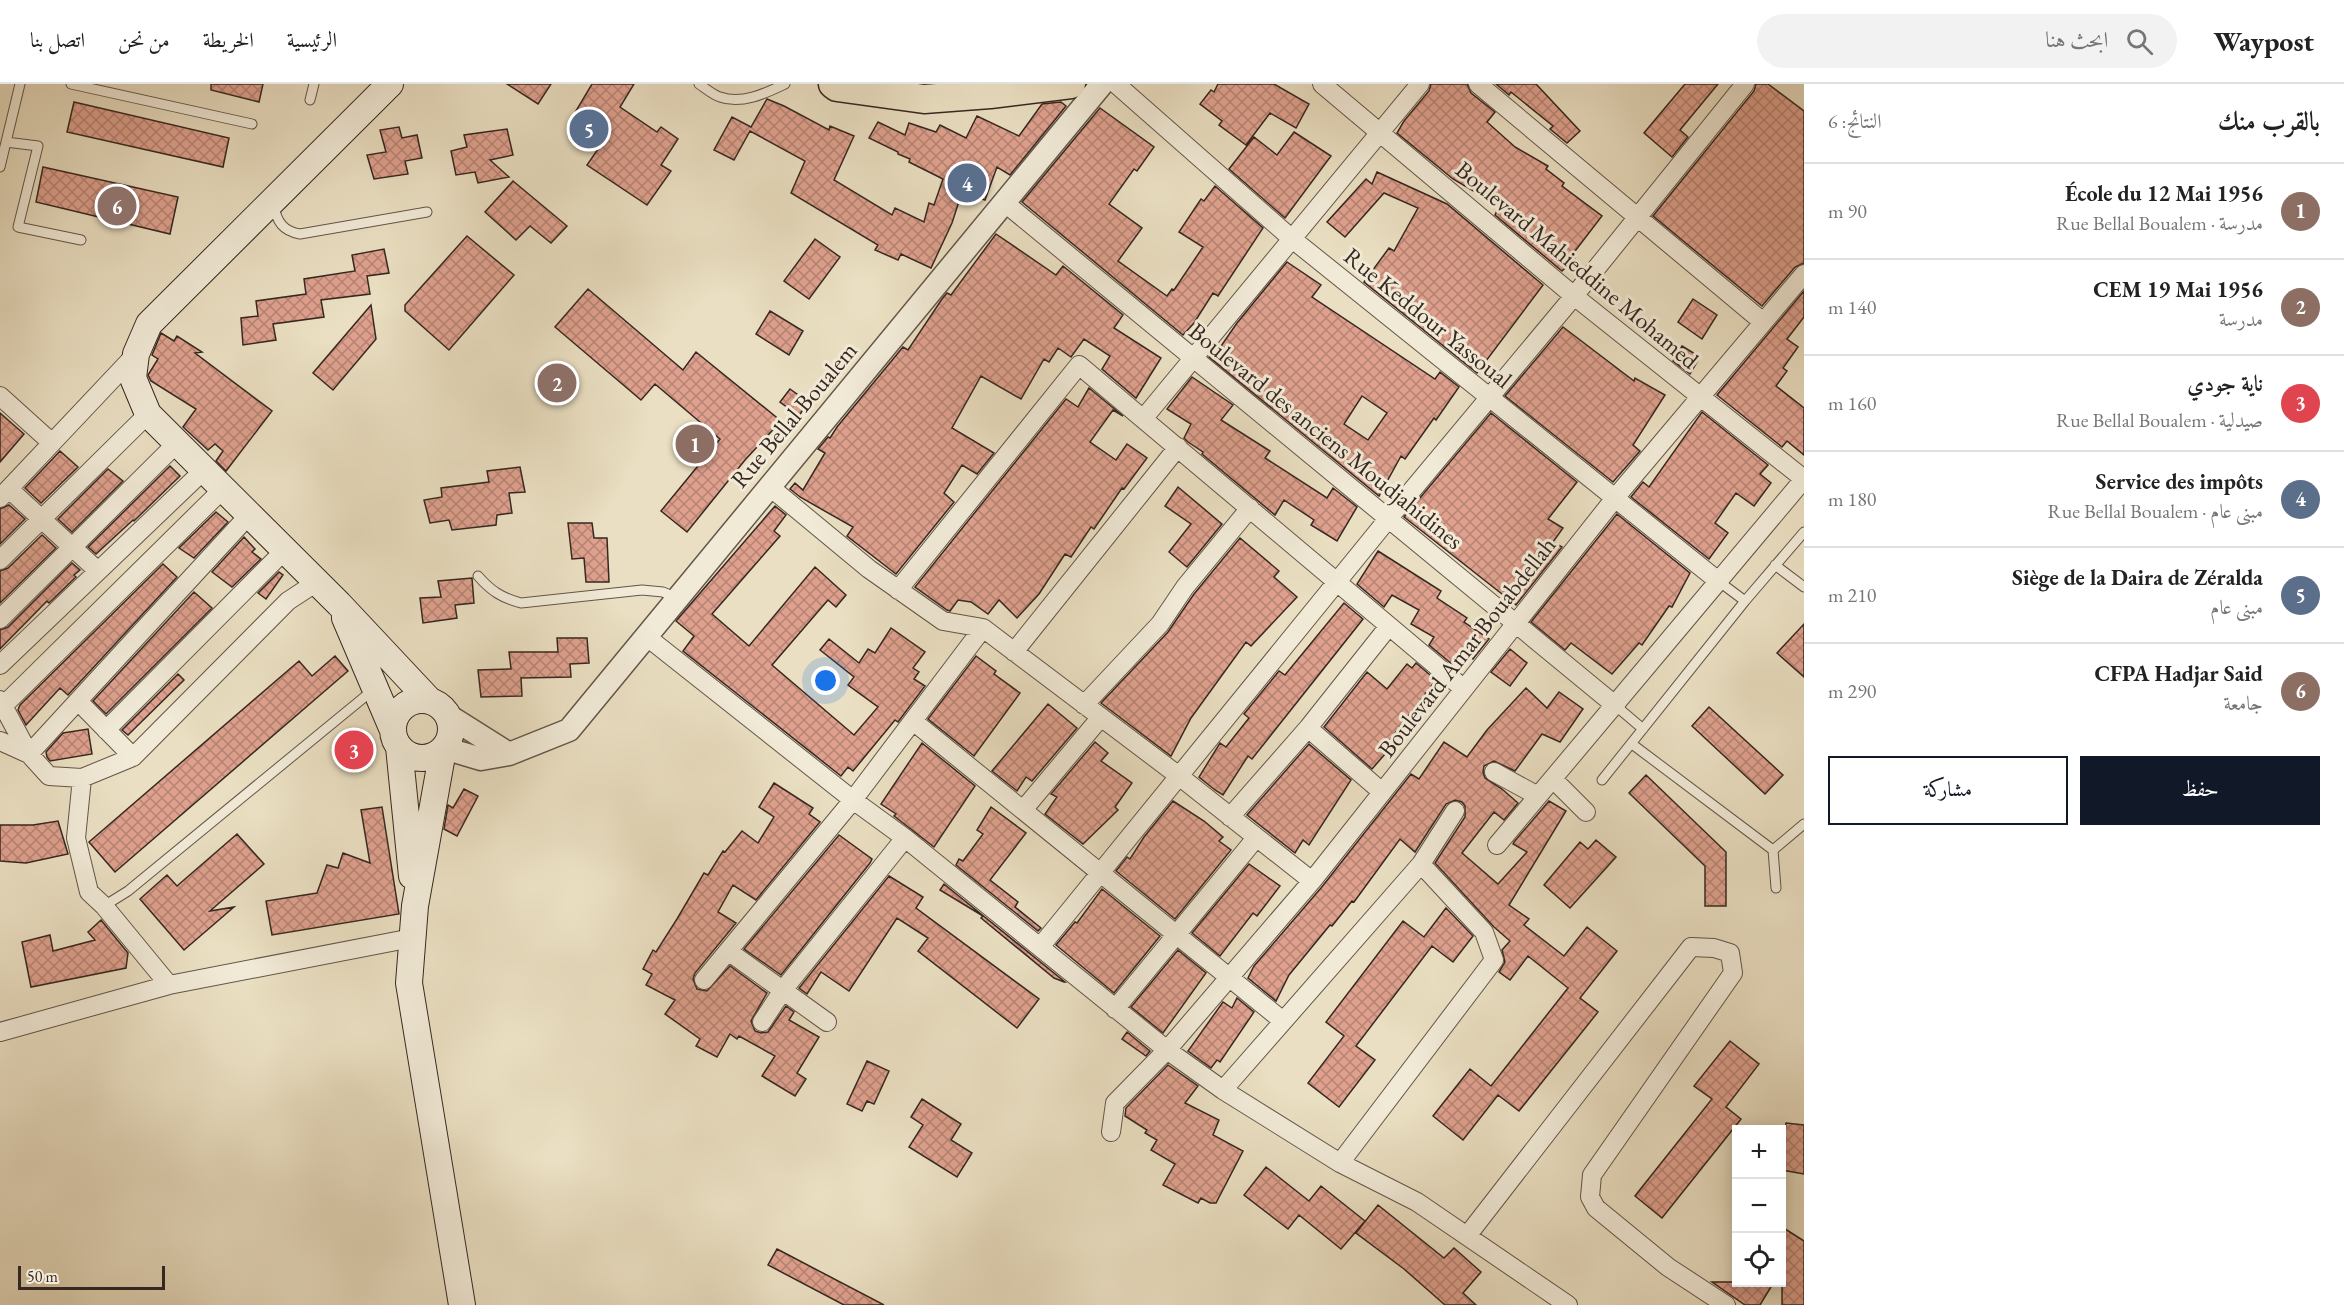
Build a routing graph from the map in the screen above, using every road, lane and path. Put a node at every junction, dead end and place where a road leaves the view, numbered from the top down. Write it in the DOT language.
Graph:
graph roads {
  1 [pos="20,84"];
  2 [pos="71,84"];
  3 [pos="314,84"];
  4 [pos="390,84"];
  5 [pos="699,84"];
  6 [pos="785,84"];
  7 [pos="833,84"];
  8 [pos="1071,84"];
  9 [pos="1102,84"];
  10 [pos="1116,84"];
  11 [pos="1322,84"];
  12 [pos="1420,84"];
  13 [pos="1478,84"];
  14 [pos="1745,84"];
  15 [pos="309,100"];
  16 [pos="252,124"];
  17 [pos="1380,132"];
  18 [pos="6,142"];
  19 [pos="0,167"];
  20 [pos="273,201"];
  21 [pos="1005,203"];
  22 [pos="428,212"];
  23 [pos="1637,218"];
  24 [pos="1291,238"];
  25 [pos="81,240"];
  26 [pos="1804,274"];
  27 [pos="1575,296"];
  28 [pos="1763,322"];
  29 [pos="136,354"];
  30 [pos="1193,358"];
  31 [pos="1489,397"];
  32 [pos="1701,398"];
  33 [pos="3,405"];
  34 [pos="148,414"];
  35 [pos="1143,419"];
  36 [pos="52,443"];
  37 [pos="177,443"];
  38 [pos="1178,447"];
  39 [pos="204,470"];
  40 [pos="1804,479"];
  41 [pos="770,487"];
  42 [pos="223,489"];
  43 [pos="5,493"];
  44 [pos="1615,498"];
  45 [pos="1250,508"];
  46 [pos="249,515"];
  47 [pos="42,519"];
  48 [pos="1388,519"];
  49 [pos="1804,532"];
  50 [pos="71,549"];
  51 [pos="285,550"];
  52 [pos="0,560"];
  53 [pos="1775,566"];
  54 [pos="98,571"];
  55 [pos="478,576"];
  56 [pos="1717,580"];
  57 [pos="317,582"];
  58 [pos="1337,582"];
  59 [pos="1804,587"];
  60 [pos="898,590"];
  61 [pos="678,599"];
  62 [pos="1745,601"];
  63 [pos="339,604"];
  64 [pos="0,620"];
  65 [pos="1516,624"];
  66 [pos="1389,626"];
  67 [pos="982,628"];
  68 [pos="646,637"];
  69 [pos="1014,652"];
  70 [pos="0,665"];
  71 [pos="374,689"];
  72 [pos="1464,689"];
  73 [pos="78,701"];
  74 [pos="2,702"];
  75 [pos="1084,705"];
  76 [pos="1616,706"];
  77 [pos="439,708"];
  78 [pos="1101,717"];
  79 [pos="913,721"];
  80 [pos="1308,728"];
  81 [pos="1643,729"];
  82 [pos="106,730"];
  83 [pos="396,737"];
  84 [pos="0,741"];
  85 [pos="1632,744"];
  86 [pos="444,749"];
  87 [pos="29,754"];
  88 [pos="509,754"];
  89 [pos="133,757"];
  90 [pos="1494,772"];
  91 [pos="1179,776"];
  92 [pos="82,778"];
  93 [pos="1553,779"];
  94 [pos="1602,780"];
  95 [pos="1382,792"];
  96 [pos="1538,796"];
  97 [pos="854,800"];
  98 [pos="1023,810"];
  99 [pos="1455,811"];
  100 [pos="1586,812"];
  101 [pos="1230,817"];
  102 [pos="1804,824"];
  103 [pos="905,838"];
  104 [pos="1256,838"];
  105 [pos="1497,845"];
  106 [pos="1773,850"];
  107 [pos="1421,864"];
  108 [pos="1100,873"];
  109 [pos="1312,881"];
  110 [pos="1776,888"];
  111 [pos="104,906"];
  112 [pos="415,906"];
  113 [pos="1175,935"];
  114 [pos="412,938"];
  115 [pos="1040,947"];
  116 [pos="729,951"];
  117 [pos="1229,977"];
  118 [pos="704,980"];
  119 [pos="169,985"];
  120 [pos="783,990"];
  121 [pos="1115,1009"];
  122 [pos="762,1022"];
  123 [pos="827,1022"];
  124 [pos="1283,1022"];
  125 [pos="0,1032"];
  126 [pos="1167,1050"];
  127 [pos="1223,1090"];
  128 [pos="1111,1132"];
  129 [pos="1340,1163"];
  130 [pos="1467,1236"];
  131 [pos="462,1305"];
  132 [pos="1568,1305"];
  133 [pos="1726,1305"];
  1 -- 18 [label="lane"];
  2 -- 16 [label="lane"];
  3 -- 15 [label="lane"];
  4 -- 20 [label="main road"];
  5 -- 6 [label="lane"];
  7 -- 8 [label="main road"];
  9 -- 21 [label="street, Rue Bellal Boualem"];
  10 -- 24 [label="street, Rue Keddour Yassoual"];
  11 -- 17 [label="street, Boulevard Mahieddine Mohamed"];
  12 -- 17 [label="street"];
  13 -- 23 [label="street"];
  14 -- 23 [label="street"];
  17 -- 24 [label="street"];
  17 -- 27 [label="street, Boulevard Mahieddine Mohamed"];
  18 -- 19 [label="lane"];
  18 -- 25 [label="lane"];
  20 -- 22 [label="lane"];
  20 -- 29 [label="main road"];
  21 -- 30 [label="street, Boulevard des anciens Moudjahidines"];
  21 -- 41 [label="street, Rue Bellal Boualem"];
  23 -- 27 [label="street"];
  23 -- 28 [label="street"];
  24 -- 30 [label="street"];
  24 -- 31 [label="street, Rue Keddour Yassoual"];
  26 -- 28 [label="street, Boulevard Amar Bouabdellah"];
  27 -- 31 [label="street"];
  27 -- 32 [label="street, Boulevard Mahieddine Mohamed"];
  28 -- 32 [label="street, Boulevard Amar Bouabdellah"];
  29 -- 34 [label="main road"];
  29 -- 36 [label="street"];
  30 -- 35 [label="street"];
  30 -- 48 [label="street, Boulevard des anciens Moudjahidines"];
  31 -- 44 [label="street, Rue Keddour Yassoual"];
  31 -- 48 [label="street"];
  32 -- 40 [label="street, Boulevard Mahieddine Mohamed"];
  32 -- 44 [label="street, Boulevard Amar Bouabdellah"];
  33 -- 36 [label="street"];
  34 -- 37 [label="main road"];
  34 -- 47 [label="street"];
  35 -- 38 [label="street"];
  35 -- 60 [label="street"];
  36 -- 43 [label="street"];
  37 -- 39 [label="main road"];
  37 -- 50 [label="street"];
  38 -- 45 [label="street"];
  38 -- 69 [label="street"];
  39 -- 42 [label="main road"];
  39 -- 54 [label="street"];
  40 -- 56 [label="street"];
  41 -- 60 [label="street"];
  41 -- 61 [label="street, Rue Bellal Boualem"];
  42 -- 46 [label="main road"];
  42 -- 74 [label="street"];
  43 -- 47 [label="street"];
  44 -- 56 [label="street, Rue Keddour Yassoual"];
  44 -- 65 [label="street, Boulevard Amar Bouabdellah"];
  45 -- 58 [label="street"];
  45 -- 75 [label="street"];
  46 -- 51 [label="main road"];
  46 -- 73 [label="street"];
  47 -- 50 [label="street"];
  47 -- 52 [label="street"];
  48 -- 58 [label="street"];
  48 -- 65 [label="street, Boulevard des anciens Moudjahidines"];
  49 -- 53 [label="lane"];
  50 -- 54 [label="street"];
  50 -- 64 [label="street"];
  51 -- 57 [label="main road"];
  51 -- 82 [label="street"];
  53 -- 59 [label="lane"];
  53 -- 62 [label="lane"];
  54 -- 70 [label="street"];
  55 -- 61 [label="lane"];
  56 -- 62 [label="lane"];
  56 -- 76 [label="street"];
  57 -- 63 [label="main road"];
  57 -- 89 [label="street"];
  58 -- 66 [label="street"];
  58 -- 91 [label="street"];
  60 -- 67 [label="street"];
  61 -- 68 [label="street, Rue Bellal Boualem"];
  62 -- 81 [label="lane"];
  63 -- 71 [label="main road"];
  63 -- 77 [label="main road"];
  65 -- 72 [label="street, Boulevard Amar Bouabdellah"];
  65 -- 76 [label="street, Boulevard des anciens Moudjahidines"];
  66 -- 72 [label="street"];
  66 -- 80 [label="street"];
  67 -- 69 [label="street"];
  67 -- 79 [label="street"];
  68 -- 88 [label="street, Rue Bellal Boualem"];
  68 -- 97 [label="street"];
  69 -- 75 [label="street"];
  71 -- 83 [label="main road"];
  71 -- 111 [label="lane"];
  72 -- 95 [label="street, Boulevard Amar Bouabdellah"];
  73 -- 82 [label="street"];
  73 -- 87 [label="street"];
  74 -- 87 [label="street"];
  75 -- 78 [label="street"];
  76 -- 81 [label="lane"];
  76 -- 93 [label="street"];
  77 -- 83 [label="main road"];
  77 -- 86 [label="main road"];
  77 -- 88 [label="street"];
  78 -- 91 [label="street"];
  78 -- 98 [label="street"];
  79 -- 97 [label="street"];
  79 -- 98 [label="street"];
  80 -- 95 [label="street"];
  80 -- 101 [label="street"];
  81 -- 85 [label="lane"];
  82 -- 89 [label="street"];
  83 -- 86 [label="main road"];
  83 -- 112 [label="main road"];
  84 -- 87 [label="street"];
  85 -- 94 [label="lane"];
  85 -- 106 [label="lane"];
  86 -- 88 [label="street, Rue Bellal Boualem"];
  86 -- 112 [label="main road"];
  87 -- 92 [label="street"];
  89 -- 92 [label="street"];
  90 -- 96 [label="street"];
  91 -- 101 [label="street"];
  91 -- 108 [label="street"];
  92 -- 111 [label="street"];
  93 -- 96 [label="street"];
  93 -- 100 [label="street"];
  95 -- 109 [label="street, Boulevard Amar Bouabdellah"];
  96 -- 105 [label="street"];
  97 -- 103 [label="street"];
  97 -- 116 [label="street"];
  98 -- 108 [label="street"];
  99 -- 107 [label="street"];
  101 -- 104 [label="street"];
  102 -- 106 [label="lane"];
  103 -- 115 [label="street"];
  103 -- 120 [label="street"];
  104 -- 109 [label="street"];
  104 -- 113 [label="street"];
  106 -- 110 [label="lane"];
  107 -- 124 [label="street"];
  107 -- 129 [label="street"];
  108 -- 113 [label="street"];
  108 -- 115 [label="street"];
  109 -- 117 [label="street, Boulevard Amar Bouabdellah"];
  111 -- 119 [label="street"];
  112 -- 114 [label="main road"];
  113 -- 117 [label="street"];
  113 -- 121 [label="street"];
  114 -- 119 [label="street"];
  114 -- 131 [label="main road"];
  115 -- 121 [label="street"];
  116 -- 118 [label="street"];
  116 -- 120 [label="street"];
  117 -- 124 [label="street"];
  117 -- 126 [label="street, Boulevard Amar Bouabdellah"];
  119 -- 125 [label="street"];
  120 -- 122 [label="street"];
  120 -- 123 [label="street"];
  121 -- 126 [label="street"];
  124 -- 127 [label="street"];
  126 -- 127 [label="street"];
  126 -- 128 [label="street, Boulevard Amar Bouabdellah"];
  127 -- 129 [label="street"];
  129 -- 130 [label="street"];
  130 -- 132 [label="street"];
  130 -- 133 [label="street"];
}
